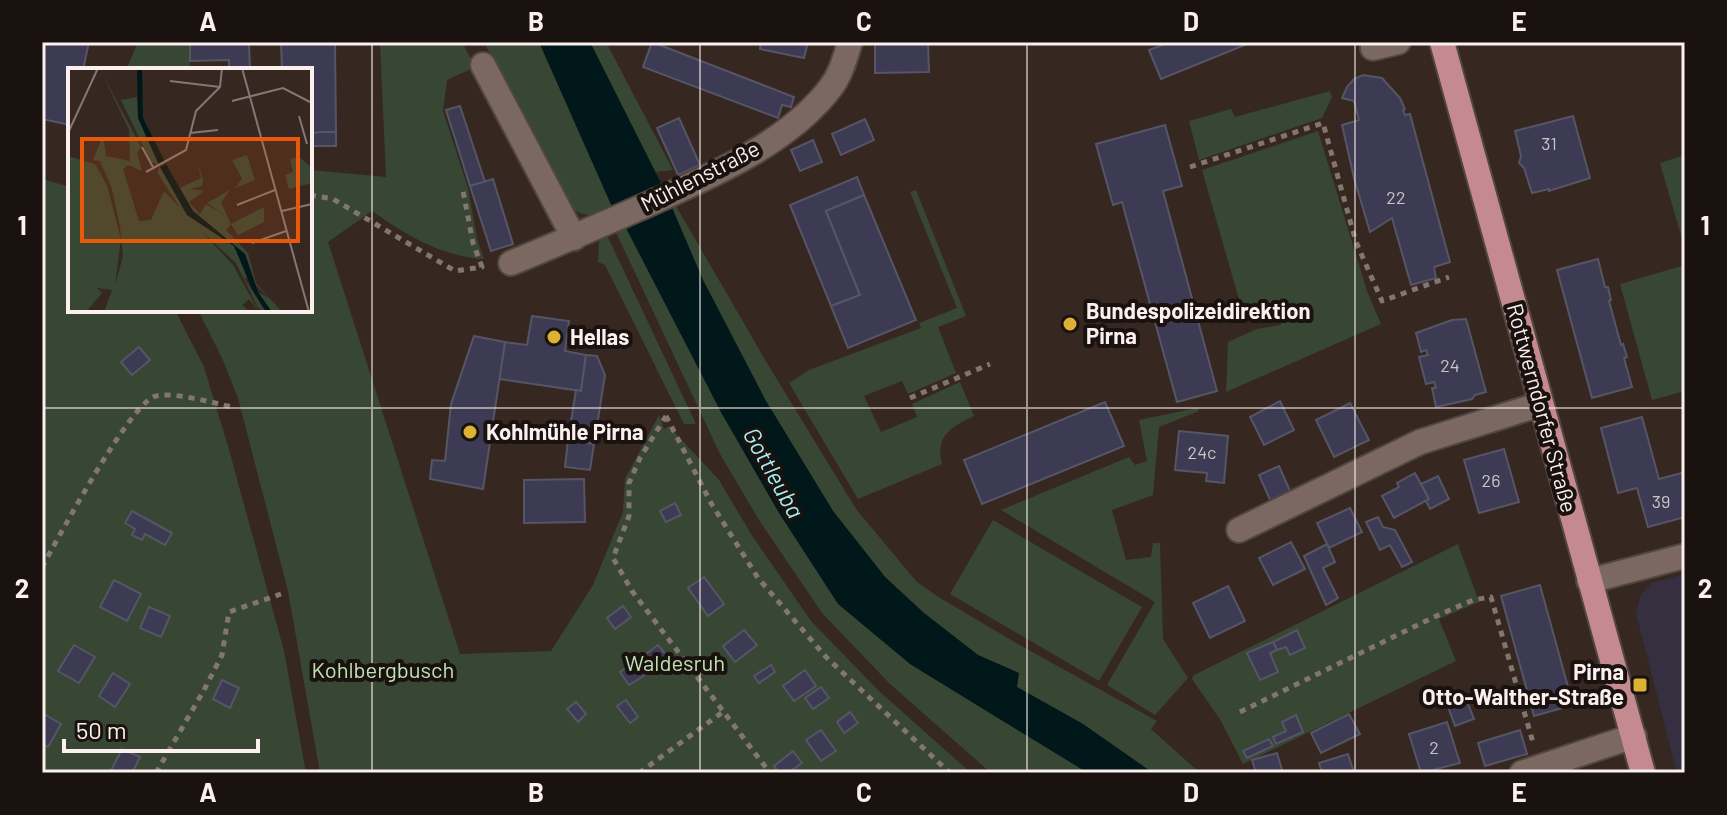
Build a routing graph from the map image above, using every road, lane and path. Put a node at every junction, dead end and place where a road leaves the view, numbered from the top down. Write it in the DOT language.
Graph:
graph roads {
  1 [pos="850,42"];
  2 [pos="1398,42"];
  3 [pos="1442,42"];
  4 [pos="1373,48"];
  5 [pos="483,65"];
  6 [pos="1190,167"];
  7 [pos="463,191"];
  8 [pos="312,195"];
  9 [pos="574,238"];
  10 [pos="511,263"];
  11 [pos="1449,277"];
  12 [pos="990,364"];
  13 [pos="910,398"];
  14 [pos="1541,404"];
  15 [pos="232,407"];
  16 [pos="1239,530"];
  17 [pos="1685,556"];
  18 [pos="42,567"];
  19 [pos="1589,581"];
  20 [pos="281,594"];
  21 [pos="724,711"];
  22 [pos="1240,712"];
  23 [pos="1634,736"];
  24 [pos="1531,770"];
  25 [pos="156,773"];
  26 [pos="639,773"];
  27 [pos="770,773"];
  28 [pos="950,773"];
  29 [pos="1643,773"];
  1 -- 9 [label="street, Mühlenstraße"];
  2 -- 4 [label="street"];
  3 -- 14 [label="main road, Rottwerndorfer Straße"];
  5 -- 9 [label="street"];
  6 -- 11 [label="path"];
  7 -- 8 [label="path"];
  9 -- 10 [label="street, Mühlenstraße"];
  12 -- 13 [label="path"];
  14 -- 16 [label="street"];
  14 -- 19 [label="main road, Rottwerndorfer Straße"];
  15 -- 18 [label="path"];
  17 -- 19 [label="street"];
  19 -- 23 [label="main road, Rottwerndorfer Straße"];
  20 -- 25 [label="path"];
  21 -- 26 [label="path"];
  21 -- 27 [label="path"];
  21 -- 28 [label="path"];
  22 -- 24 [label="path"];
  23 -- 24 [label="street"];
  23 -- 29 [label="main road, Rottwerndorfer Straße"];
}
